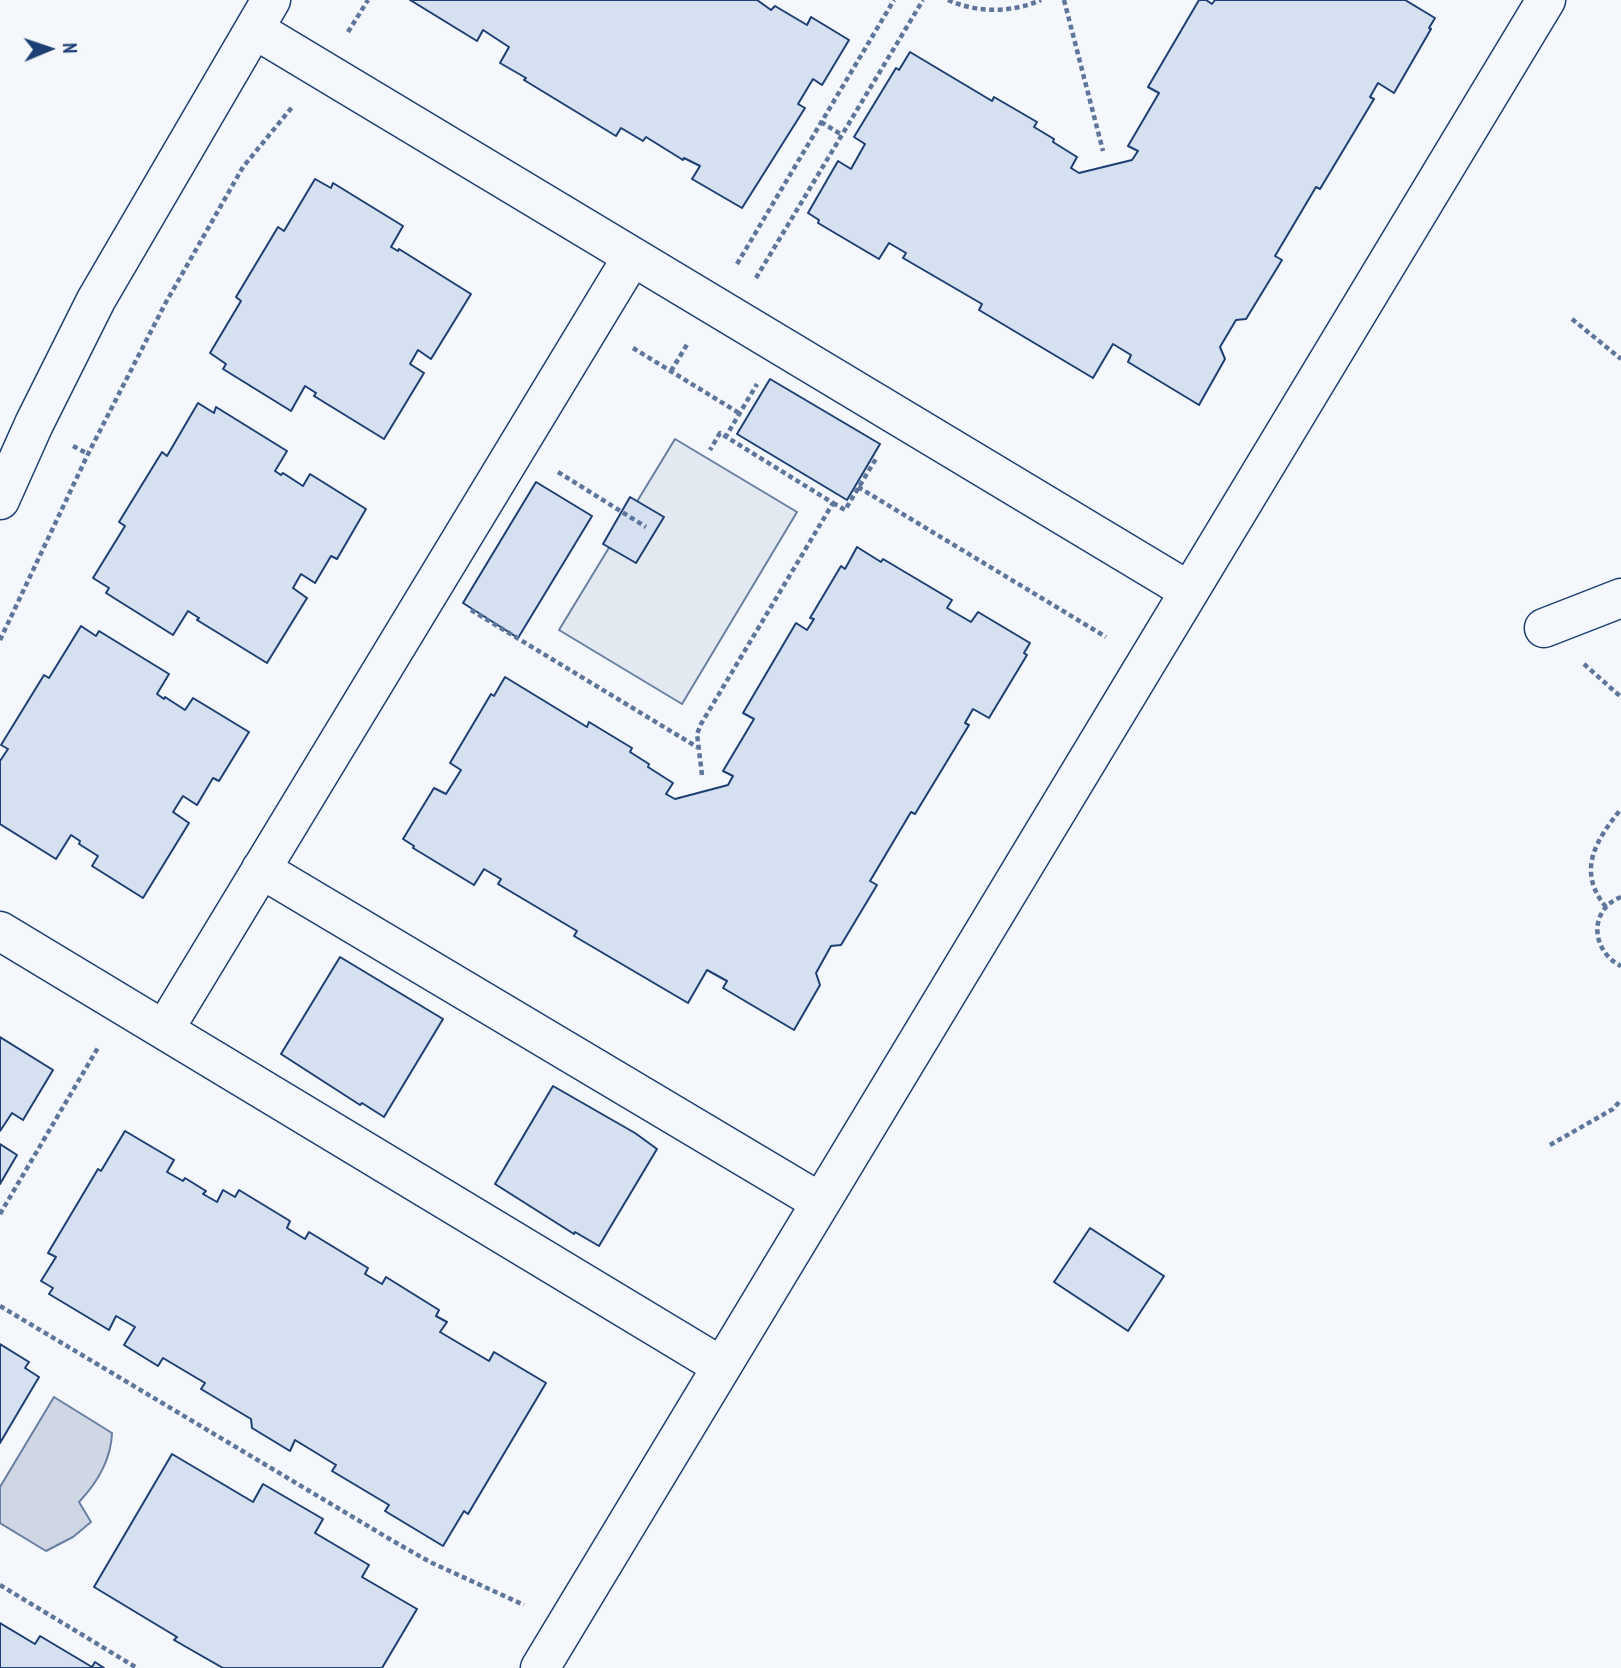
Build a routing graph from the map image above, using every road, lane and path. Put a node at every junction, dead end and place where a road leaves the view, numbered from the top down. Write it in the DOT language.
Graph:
graph roads {
  1 [pos="368,0"];
  2 [pos="894,0"];
  3 [pos="923,0"];
  4 [pos="948,0"];
  5 [pos="1041,0"];
  6 [pos="1064,0"];
  7 [pos="1546,0"];
  8 [pos="263,15"];
  9 [pos="325,72"];
  10 [pos="821,122"];
  11 [pos="842,135"];
  12 [pos="1103,151"];
  13 [pos="632,257"];
  14 [pos="723,311"];
  15 [pos="1572,319"];
  16 [pos="592,323"];
  17 [pos="780,346"];
  18 [pos="1621,359"];
  19 [pos="671,371"];
  20 [pos="739,414"];
  21 [pos="901,419"];
  22 [pos="725,438"];
  23 [pos="517,446"];
  24 [pos="709,450"];
  25 [pos="858,487"];
  26 [pos="0,500"];
  27 [pos="834,503"];
  28 [pos="646,527"];
  29 [pos="432,586"];
  30 [pos="1189,591"];
  31 [pos="1621,598"];
  32 [pos="1544,628"];
  33 [pos="0,639"];
  34 [pos="1146,661"];
  35 [pos="698,748"];
  36 [pos="702,775"];
  37 [pos="1621,808"];
  38 [pos="261,869"];
  39 [pos="1621,897"];
  40 [pos="1606,907"];
  41 [pos="0,931"];
  42 [pos="1621,966"];
  43 [pos="123,1005"];
  44 [pos="164,1030"];
  45 [pos="1621,1100"];
  46 [pos="1550,1145"];
  47 [pos="820,1202"];
  48 [pos="0,1214"];
  49 [pos="0,1306"];
  50 [pos="721,1366"];
  51 [pos="0,1585"];
  52 [pos="566,1624"];
  53 [pos="137,1668"];
  54 [pos="540,1668"];
  1 -- 9 [label="path"];
  2 -- 10 [label="path"];
  3 -- 11 [label="path"];
  4 -- 5 [label="path"];
  6 -- 12 [label="path"];
  7 -- 30 [label="street"];
  8 -- 9 [label="street"];
  8 -- 26 [label="street"];
  9 -- 13 [label="street"];
  9 -- 33 [label="path"];
  10 -- 11 [label="path"];
  10 -- 14 [label="path"];
  11 -- 14 [label="path"];
  13 -- 14 [label="street"];
  13 -- 16 [label="street"];
  14 -- 17 [label="street"];
  14 -- 19 [label="path"];
  15 -- 18 [label="path"];
  16 -- 19 [label="path"];
  16 -- 23 [label="street"];
  17 -- 20 [label="path"];
  17 -- 21 [label="street"];
  19 -- 20 [label="path"];
  20 -- 22 [label="path"];
  21 -- 25 [label="path"];
  21 -- 30 [label="street"];
  22 -- 24 [label="path"];
  22 -- 27 [label="path"];
  23 -- 28 [label="path"];
  23 -- 29 [label="street"];
  25 -- 27 [label="path"];
  25 -- 34 [label="path"];
  27 -- 35 [label="path"];
  29 -- 35 [label="path"];
  29 -- 38 [label="street"];
  30 -- 34 [label="street"];
  31 -- 32 [label="street"];
  34 -- 47 [label="street"];
  35 -- 36 [label="path"];
  37 -- 40 [label="path"];
  38 -- 44 [label="street"];
  38 -- 47 [label="street"];
  39 -- 40 [label="path"];
  40 -- 42 [label="path"];
  41 -- 43 [label="street"];
  43 -- 44 [label="street"];
  43 -- 48 [label="path"];
  44 -- 50 [label="street"];
  45 -- 46 [label="path"];
  47 -- 50 [label="street"];
  49 -- 52 [label="path"];
  50 -- 52 [label="street"];
  51 -- 53 [label="path"];
  52 -- 54 [label="street"];
}
